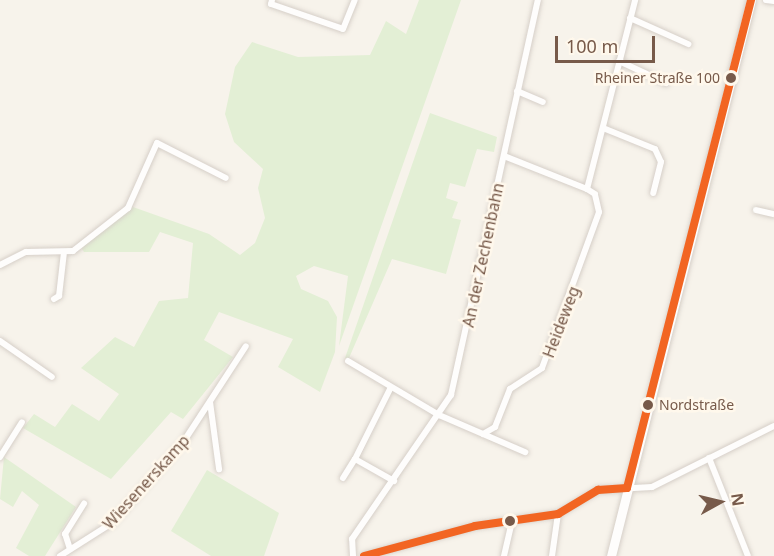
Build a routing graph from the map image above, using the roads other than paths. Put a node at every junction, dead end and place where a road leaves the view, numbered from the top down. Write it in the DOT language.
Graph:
graph roads {
  1 [pos="272,0"];
  2 [pos="355,0"];
  3 [pos="538,0"];
  4 [pos="635,0"];
  5 [pos="751,0"];
  6 [pos="766,0"];
  7 [pos="774,2"];
  8 [pos="630,18"];
  9 [pos="688,44"];
  10 [pos="620,61"];
  11 [pos="666,83"];
  12 [pos="517,91"];
  13 [pos="543,102"];
  14 [pos="603,128"];
  15 [pos="504,156"];
  16 [pos="225,178"];
  17 [pos="587,189"];
  18 [pos="653,193"];
  19 [pos="756,210"];
  20 [pos="774,214"];
  21 [pos="64,252"];
  22 [pos="1,262"];
  23 [pos="54,299"];
  24 [pos="0,342"];
  25 [pos="246,346"];
  26 [pos="348,361"];
  27 [pos="52,377"];
  28 [pos="392,387"];
  29 [pos="210,402"];
  30 [pos="439,415"];
  31 [pos="22,423"];
  32 [pos="774,426"];
  33 [pos="483,434"];
  34 [pos="525,452"];
  35 [pos="1,453"];
  36 [pos="710,458"];
  37 [pos="354,459"];
  38 [pos="219,469"];
  39 [pos="343,478"];
  40 [pos="394,481"];
  41 [pos="627,488"];
  42 [pos="84,504"];
  43 [pos="558,514"];
  44 [pos="512,520"];
  45 [pos="70,549"];
  46 [pos="60,556"];
  47 [pos="353,556"];
  48 [pos="364,556"];
  49 [pos="504,556"];
  50 [pos="552,556"];
  51 [pos="611,556"];
  52 [pos="748,556"];
  1 -- 2 [label="street"];
  3 -- 12 [label="street, An der Zechenbahn"];
  4 -- 8 [label="street"];
  5 -- 41 [label="main road"];
  6 -- 7 [label="street"];
  8 -- 9 [label="street"];
  8 -- 10 [label="street"];
  10 -- 11 [label="street"];
  10 -- 14 [label="street"];
  12 -- 13 [label="street"];
  12 -- 15 [label="street, An der Zechenbahn"];
  14 -- 17 [label="street"];
  14 -- 18 [label="street"];
  15 -- 17 [label="street"];
  15 -- 30 [label="street, An der Zechenbahn"];
  16 -- 21 [label="street"];
  17 -- 33 [label="street, Heideweg"];
  19 -- 20 [label="street"];
  21 -- 22 [label="street"];
  21 -- 23 [label="street"];
  24 -- 27 [label="street"];
  25 -- 29 [label="street, Wiesenerskamp"];
  26 -- 28 [label="street"];
  28 -- 30 [label="street"];
  28 -- 37 [label="street"];
  29 -- 38 [label="street, Wiesenerskamp"];
  29 -- 45 [label="street, Wiesenerskamp"];
  30 -- 33 [label="street"];
  30 -- 40 [label="street, An der Zechenbahn"];
  31 -- 35 [label="street"];
  32 -- 36 [label="street"];
  33 -- 34 [label="street"];
  36 -- 41 [label="street"];
  36 -- 52 [label="street"];
  37 -- 39 [label="street"];
  37 -- 40 [label="street"];
  40 -- 47 [label="street, An der Zechenbahn"];
  41 -- 43 [label="street"];
  41 -- 51 [label="main road"];
  42 -- 45 [label="street, Wiesenerskamp"];
  43 -- 44 [label="street"];
  43 -- 50 [label="street"];
  44 -- 48 [label="street"];
  44 -- 49 [label="street"];
  45 -- 46 [label="street, Wiesenerskamp"];
}
